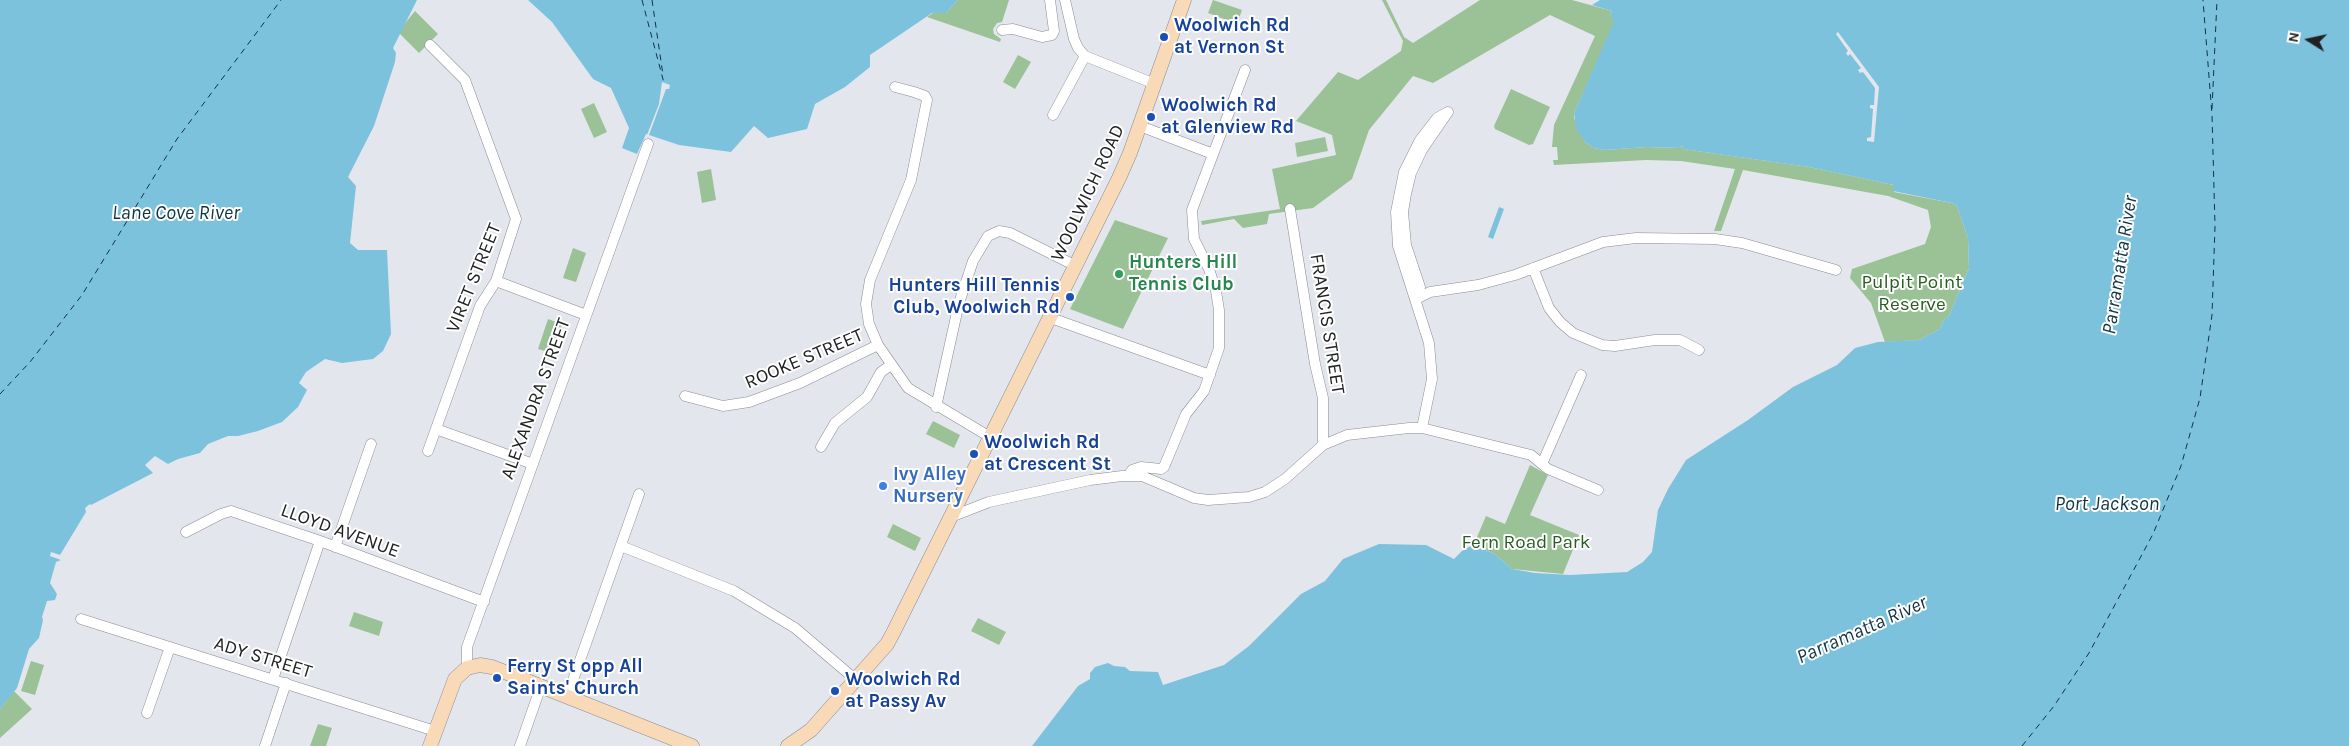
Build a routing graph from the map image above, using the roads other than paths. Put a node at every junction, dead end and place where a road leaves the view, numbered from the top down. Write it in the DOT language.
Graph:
graph roads {
  1 [pos="1050,0"];
  2 [pos="1065,0"];
  3 [pos="1184,0"];
  4 [pos="1002,30"];
  5 [pos="430,45"];
  6 [pos="1085,56"];
  7 [pos="1244,70"];
  8 [pos="1154,84"];
  9 [pos="895,88"];
  10 [pos="1053,115"];
  11 [pos="1140,126"];
  12 [pos="648,144"];
  13 [pos="1213,154"];
  14 [pos="1290,209"];
  15 [pos="1076,266"];
  16 [pos="1533,268"];
  17 [pos="1836,270"];
  18 [pos="496,281"];
  19 [pos="1416,299"];
  20 [pos="586,314"];
  21 [pos="1050,318"];
  22 [pos="878,346"];
  23 [pos="1699,350"];
  24 [pos="891,365"];
  25 [pos="1210,375"];
  26 [pos="1581,375"];
  27 [pos="685,396"];
  28 [pos="936,406"];
  29 [pos="1422,428"];
  30 [pos="436,429"];
  31 [pos="990,437"];
  32 [pos="372,444"];
  33 [pos="1323,445"];
  34 [pos="822,447"];
  35 [pos="428,451"];
  36 [pos="533,464"];
  37 [pos="1542,464"];
  38 [pos="1128,476"];
  39 [pos="1598,490"];
  40 [pos="640,494"];
  41 [pos="953,516"];
  42 [pos="186,532"];
  43 [pos="320,541"];
  44 [pos="621,546"];
  45 [pos="335,547"];
  46 [pos="484,602"];
  47 [pos="81,619"];
  48 [pos="170,647"];
  49 [pos="467,668"];
  50 [pos="273,679"];
  51 [pos="856,680"];
  52 [pos="286,683"];
  53 [pos="542,686"];
  54 [pos="567,697"];
  55 [pos="147,713"];
  56 [pos="435,731"];
  57 [pos="667,742"];
  58 [pos="265,746"];
  59 [pos="430,746"];
  60 [pos="520,746"];
  61 [pos="692,746"];
  62 [pos="788,746"];
  1 -- 4 [label="street"];
  2 -- 6 [label="street"];
  3 -- 8 [label="street, WOOLWICH ROAD"];
  5 -- 18 [label="street, VIRET STREET"];
  6 -- 8 [label="street"];
  6 -- 10 [label="street"];
  7 -- 13 [label="street"];
  8 -- 11 [label="street, WOOLWICH ROAD"];
  9 -- 22 [label="street"];
  11 -- 13 [label="street"];
  11 -- 15 [label="street, WOOLWICH ROAD"];
  12 -- 20 [label="street, ALEXANDRA STREET"];
  13 -- 25 [label="street"];
  14 -- 33 [label="street, FRANCIS STREET"];
  15 -- 21 [label="street, WOOLWICH ROAD"];
  15 -- 28 [label="street"];
  16 -- 17 [label="street"];
  16 -- 19 [label="street"];
  16 -- 23 [label="street"];
  18 -- 20 [label="street"];
  18 -- 30 [label="street, VIRET STREET"];
  19 -- 19 [label="street"];
  19 -- 29 [label="street"];
  20 -- 36 [label="street, ALEXANDRA STREET"];
  21 -- 25 [label="street"];
  21 -- 31 [label="street, WOOLWICH ROAD"];
  22 -- 24 [label="street"];
  22 -- 27 [label="street, ROOKE STREET"];
  24 -- 28 [label="street"];
  24 -- 34 [label="street"];
  25 -- 38 [label="street"];
  26 -- 37 [label="street"];
  28 -- 31 [label="street"];
  29 -- 33 [label="street"];
  29 -- 37 [label="street"];
  30 -- 35 [label="street, VIRET STREET"];
  30 -- 36 [label="street"];
  31 -- 41 [label="street, WOOLWICH ROAD"];
  32 -- 45 [label="street"];
  33 -- 38 [label="street"];
  36 -- 46 [label="street, ALEXANDRA STREET"];
  37 -- 39 [label="street"];
  38 -- 41 [label="street"];
  40 -- 44 [label="street"];
  41 -- 51 [label="street, WOOLWICH ROAD"];
  42 -- 43 [label="street, LLOYD AVENUE"];
  43 -- 45 [label="street, LLOYD AVENUE"];
  43 -- 50 [label="street"];
  44 -- 51 [label="street"];
  44 -- 54 [label="street"];
  45 -- 46 [label="street, LLOYD AVENUE"];
  46 -- 49 [label="street, ALEXANDRA STREET"];
  47 -- 48 [label="street, ADY STREET"];
  48 -- 50 [label="street, ADY STREET"];
  48 -- 55 [label="street"];
  49 -- 53 [label="street"];
  49 -- 56 [label="street"];
  50 -- 52 [label="street, ADY STREET"];
  51 -- 62 [label="street, WOOLWICH ROAD"];
  52 -- 56 [label="street, ADY STREET"];
  52 -- 58 [label="street"];
  53 -- 54 [label="street"];
  53 -- 60 [label="street"];
  54 -- 57 [label="street"];
  56 -- 59 [label="street"];
  57 -- 61 [label="street"];
}
